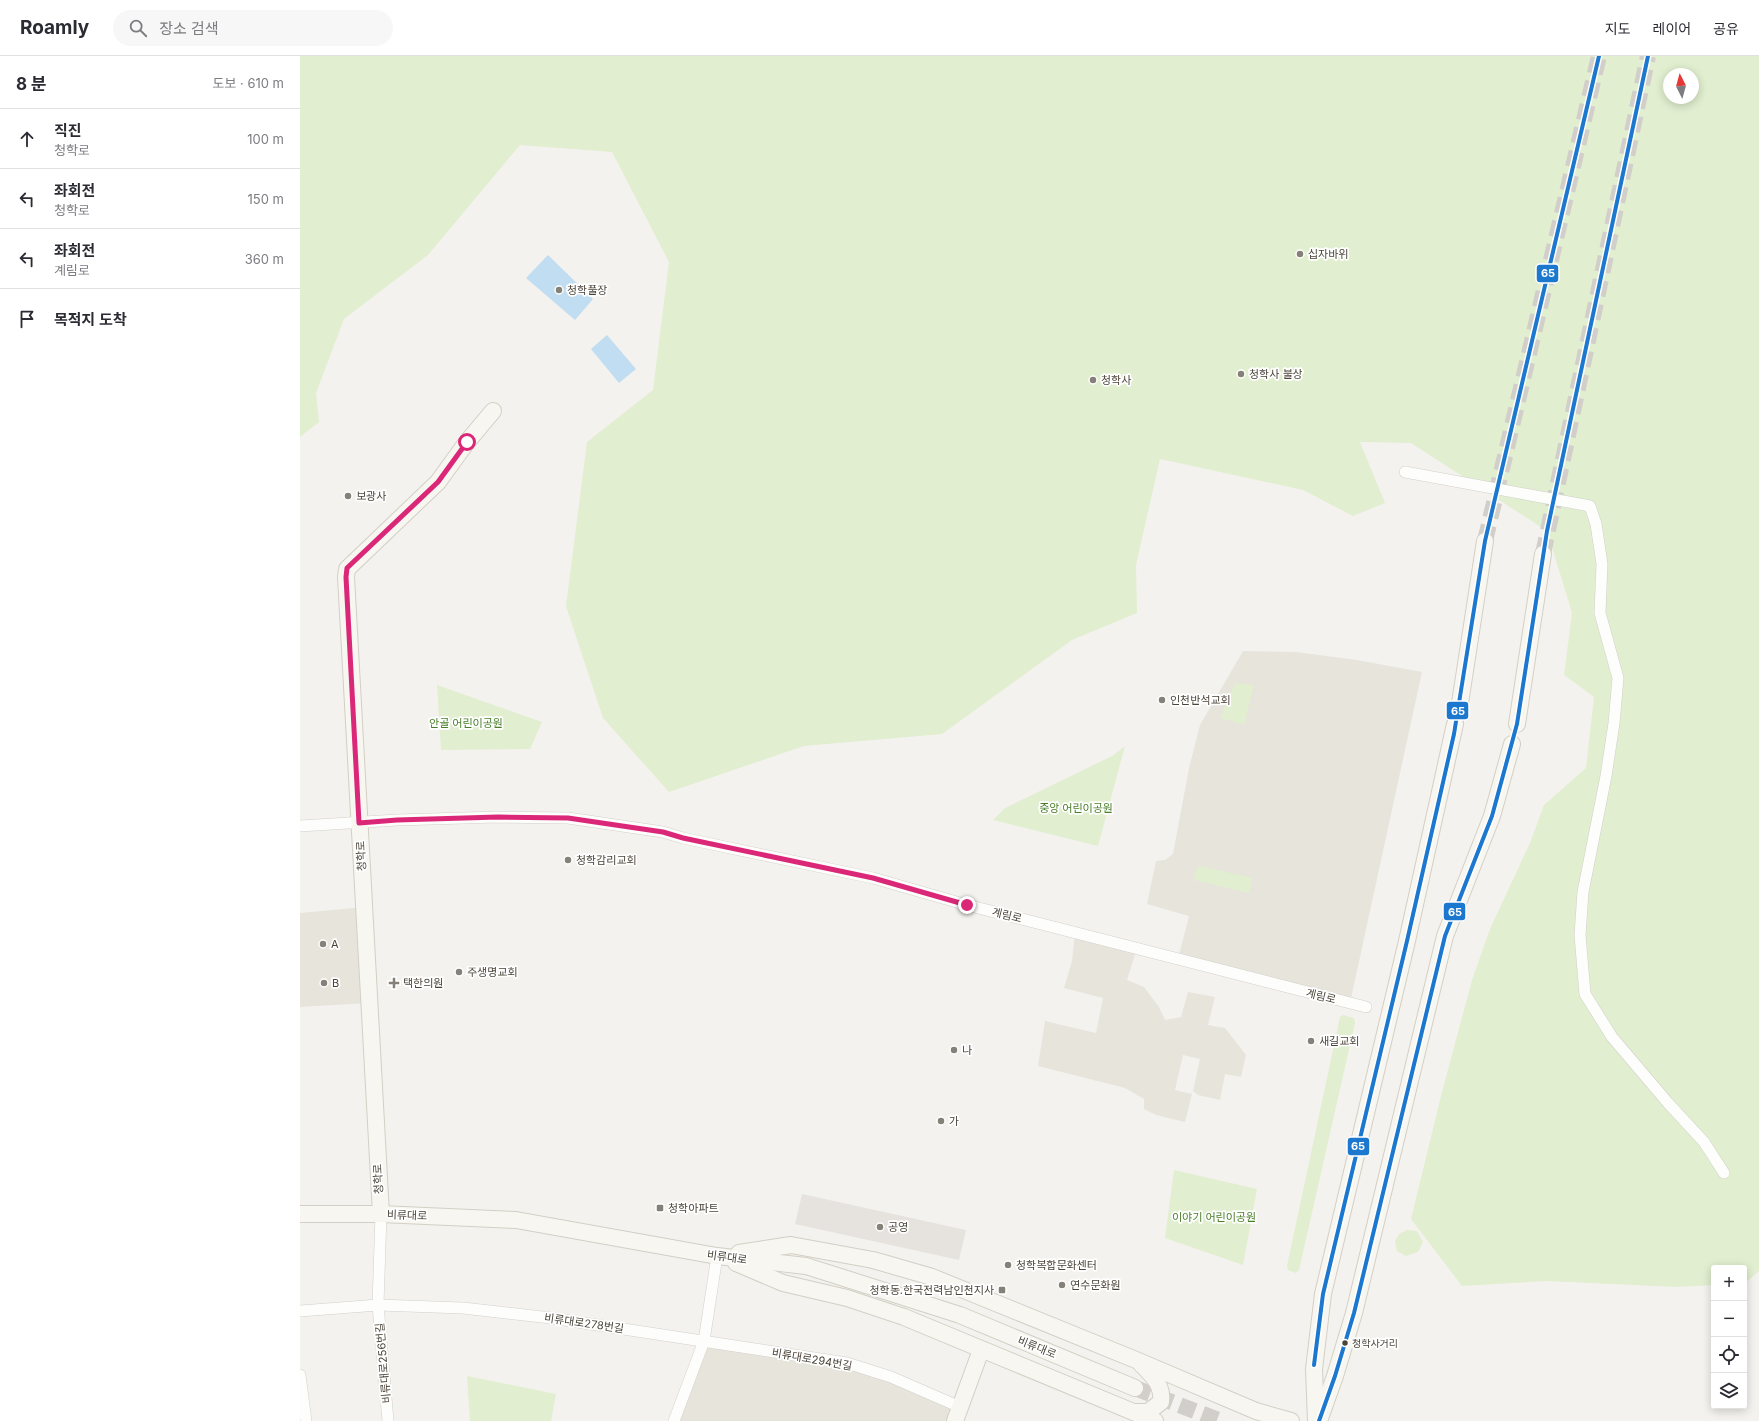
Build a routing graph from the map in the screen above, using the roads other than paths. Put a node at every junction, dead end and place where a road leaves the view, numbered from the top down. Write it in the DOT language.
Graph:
graph roads {
  1 [pos="493,411"];
  2 [pos="1405,472"];
  3 [pos="1485,541"];
  4 [pos="1543,554"];
  5 [pos="1460,703"];
  6 [pos="1455,724"];
  7 [pos="1517,724"];
  8 [pos="1512,744"];
  9 [pos="359,823"];
  10 [pos="300,826"];
  11 [pos="1366,1007"];
  12 [pos="1724,1173"];
  13 [pos="300,1214"];
  14 [pos="381,1214"];
  15 [pos="717,1256"];
  16 [pos="378,1305"];
  17 [pos="300,1311"];
  18 [pos="704,1341"];
  19 [pos="981,1350"];
  20 [pos="1136,1360"];
  21 [pos="300,1375"];
  22 [pos="1136,1388"];
  23 [pos="1131,1411"];
  24 [pos="958,1414"];
  25 [pos="306,1421"];
  26 [pos="388,1421"];
  27 [pos="674,1421"];
  28 [pos="1155,1421"];
  29 [pos="1291,1421"];
  30 [pos="1317,1421"];
  1 -- 9 [label="main road, 청학로"];
  2 -- 12 [label="street"];
  3 -- 5 [label="main road"];
  4 -- 7 [label="main road"];
  6 -- 30 [label="main road"];
  8 -- 30 [label="main road"];
  9 -- 10 [label="street, 계림로"];
  9 -- 11 [label="street, 계림로"];
  9 -- 14 [label="main road, 청학로"];
  13 -- 14 [label="main road, 비류대로"];
  14 -- 15 [label="main road, 비류대로"];
  14 -- 16 [label="street, 비류대로256번길"];
  15 -- 18 [label="street"];
  15 -- 19 [label="main road"];
  15 -- 20 [label="main road"];
  15 -- 22 [label="main road, 비류대로"];
  16 -- 17 [label="street"];
  16 -- 18 [label="street, 비류대로278번길"];
  16 -- 26 [label="street, 비류대로256번길"];
  18 -- 24 [label="street, 비류대로294번길"];
  18 -- 27 [label="street"];
  19 -- 23 [label="main road"];
  19 -- 24 [label="main road, 비류대로294번길"];
  20 -- 23 [label="main road"];
  20 -- 29 [label="main road"];
  21 -- 25 [label="street"];
  23 -- 28 [label="main road"];
}
